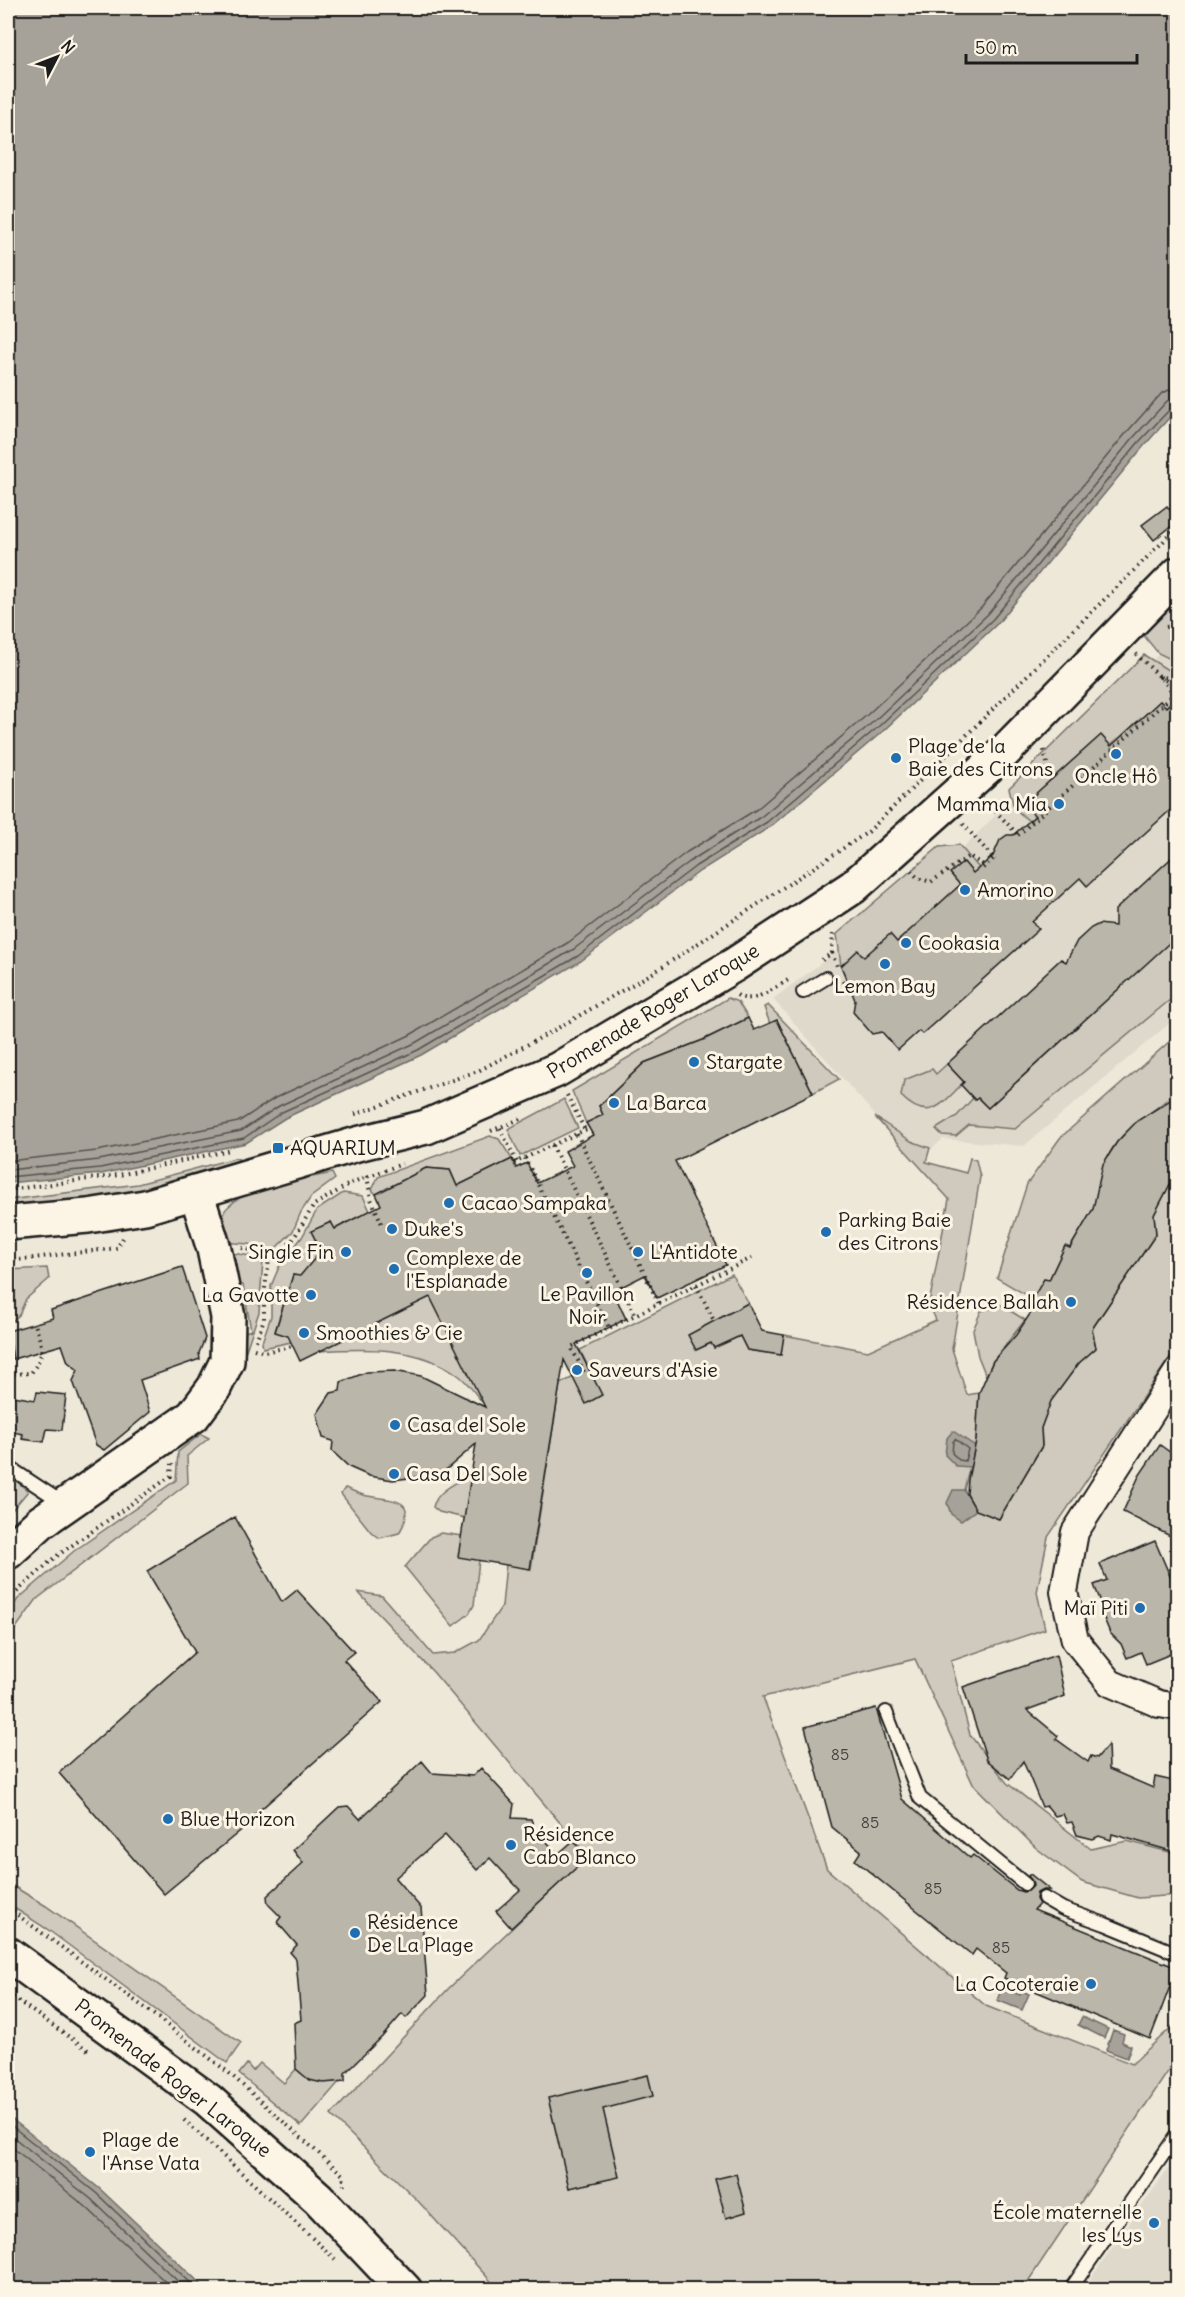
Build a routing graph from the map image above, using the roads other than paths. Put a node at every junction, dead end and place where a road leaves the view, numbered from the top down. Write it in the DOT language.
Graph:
graph roads {
  1 [pos="1178,574"];
  2 [pos="826,978"];
  3 [pos="802,992"];
  4 [pos="196,1192"];
  5 [pos="8,1223"];
  6 [pos="1178,1371"];
  7 [pos="10,1468"];
  8 [pos="66,1505"];
  9 [pos="8,1552"];
  10 [pos="1178,1707"];
  11 [pos="886,1712"];
  12 [pos="1025,1884"];
  13 [pos="1044,1898"];
  14 [pos="8,1954"];
  15 [pos="1178,1954"];
  16 [pos="1178,2133"];
  17 [pos="405,2289"];
  18 [pos="1070,2289"];
  1 -- 4 [label="main road, Promenade Roger Laroque"];
  2 -- 3 [label="lane"];
  4 -- 5 [label="main road, Promenade Roger Laroque"];
  4 -- 8 [label="main road"];
  6 -- 10 [label="street"];
  7 -- 8 [label="lane"];
  8 -- 9 [label="main road"];
  11 -- 12 [label="lane"];
  13 -- 15 [label="lane"];
  14 -- 17 [label="main road, Promenade Roger Laroque"];
  16 -- 18 [label="lane"];
}
